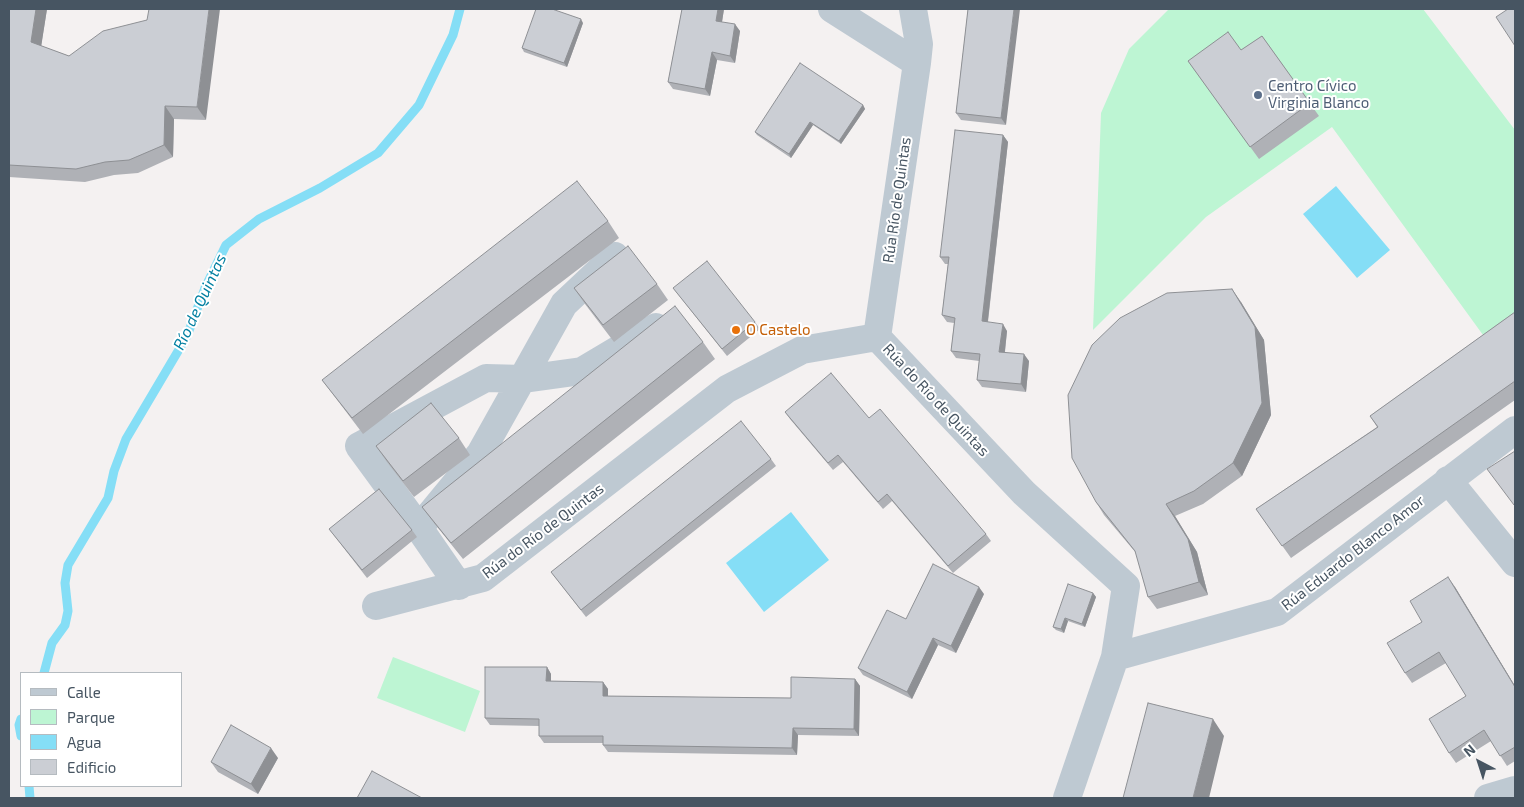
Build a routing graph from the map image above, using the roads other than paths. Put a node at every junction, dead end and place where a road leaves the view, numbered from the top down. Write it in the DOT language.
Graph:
graph roads {
  1 [pos="832,9"];
  2 [pos="913,9"];
  3 [pos="917,63"];
  4 [pos="615,256"];
  5 [pos="670,319"];
  6 [pos="877,337"];
  7 [pos="524,379"];
  8 [pos="1515,430"];
  9 [pos="1448,480"];
  10 [pos="420,528"];
  11 [pos="1515,563"];
  12 [pos="459,586"];
  13 [pos="376,606"];
  14 [pos="1115,657"];
  15 [pos="1515,790"];
  16 [pos="1067,798"];
  17 [pos="1488,798"];
  1 -- 3 [label="street"];
  2 -- 3 [label="street, Rúa Río de Quintas"];
  3 -- 6 [label="street, Rúa Río de Quintas"];
  4 -- 7 [label="street"];
  5 -- 7 [label="street"];
  6 -- 12 [label="street, Rúa do Río de Quintas"];
  6 -- 14 [label="street, Rúa do Río de Quintas"];
  7 -- 10 [label="street"];
  7 -- 10 [label="street"];
  8 -- 9 [label="street, Rúa Eduardo Blanco Amor"];
  9 -- 11 [label="street"];
  9 -- 14 [label="street, Rúa Eduardo Blanco Amor"];
  10 -- 12 [label="street"];
  12 -- 13 [label="street, Rúa do Río de Quintas"];
  14 -- 16 [label="street, Rúa do Río de Quintas"];
  15 -- 17 [label="street"];
}
